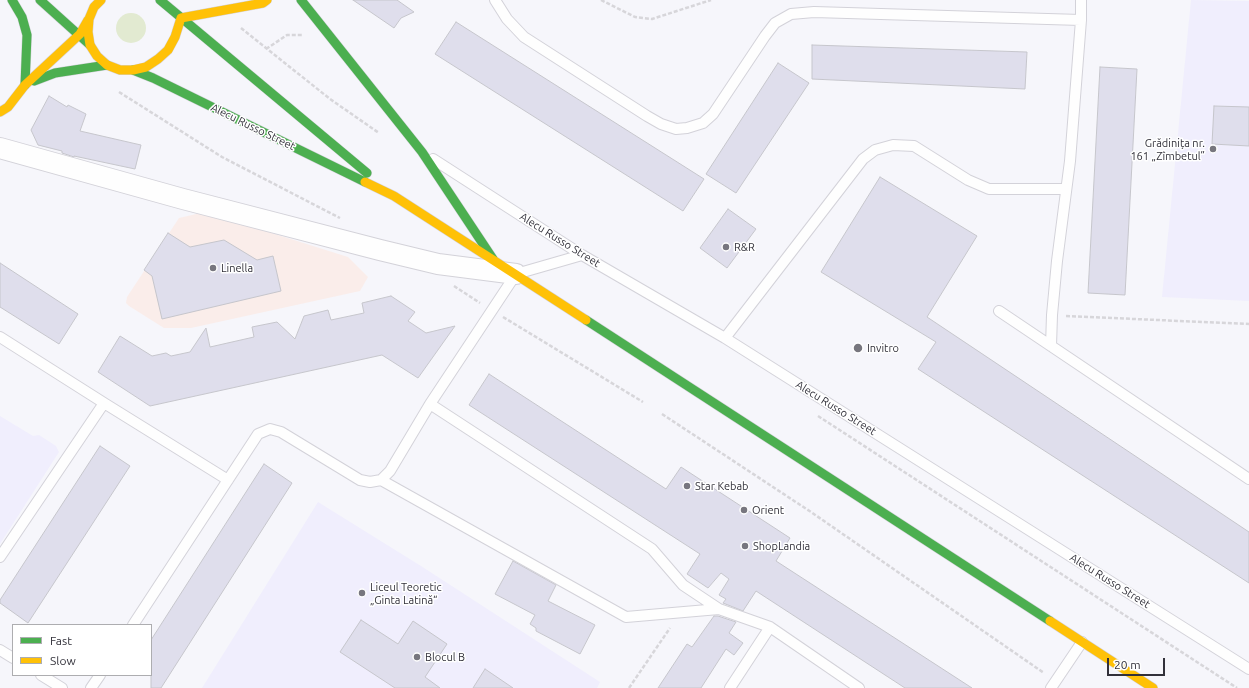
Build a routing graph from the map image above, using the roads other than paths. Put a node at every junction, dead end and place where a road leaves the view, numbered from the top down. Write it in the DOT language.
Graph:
graph roads {
  1 [pos="12,0"];
  2 [pos="40,0"];
  3 [pos="101,0"];
  4 [pos="160,0"];
  5 [pos="301,0"];
  6 [pos="495,0"];
  7 [pos="1081,0"];
  8 [pos="269,1"];
  9 [pos="181,18"];
  10 [pos="89,19"];
  11 [pos="1082,20"];
  12 [pos="80,34"];
  13 [pos="90,45"];
  14 [pos="107,65"];
  15 [pos="133,70"];
  16 [pos="25,85"];
  17 [pos="0,112"];
  18 [pos="0,148"];
  19 [pos="422,152"];
  20 [pos="1066,189"];
  21 [pos="394,196"];
  22 [pos="582,255"];
  23 [pos="493,259"];
  24 [pos="516,274"];
  25 [pos="999,312"];
  26 [pos="0,337"];
  27 [pos="725,338"];
  28 [pos="1051,346"];
  29 [pos="104,403"];
  30 [pos="430,404"];
  31 [pos="1249,479"];
  32 [pos="228,480"];
  33 [pos="381,480"];
  34 [pos="0,557"];
  35 [pos="719,609"];
  36 [pos="134,624"];
  37 [pos="770,627"];
  38 [pos="1082,642"];
  39 [pos="0,650"];
  40 [pos="12,657"];
  41 [pos="1249,669"];
  42 [pos="43,676"];
  43 [pos="99,676"];
  44 [pos="1052,687"];
  45 [pos="62,688"];
  46 [pos="91,688"];
  47 [pos="730,688"];
  48 [pos="859,688"];
  49 [pos="1153,688"];
  1 -- 16 [label="main road"];
  2 -- 12 [label="main road"];
  3 -- 10 [label="main road"];
  4 -- 9 [label="main road, Alecu Russo Street"];
  5 -- 19 [label="main road"];
  6 -- 11 [label="lane"];
  7 -- 11 [label="lane"];
  8 -- 9 [label="main road"];
  9 -- 15 [label="main road"];
  9 -- 21 [label="main road, Alecu Russo Street"];
  10 -- 12 [label="main road"];
  10 -- 13 [label="main road"];
  11 -- 20 [label="lane"];
  12 -- 13 [label="main road"];
  12 -- 16 [label="main road"];
  13 -- 14 [label="main road"];
  14 -- 15 [label="main road"];
  14 -- 16 [label="main road"];
  15 -- 21 [label="main road, Alecu Russo Street"];
  16 -- 17 [label="main road"];
  18 -- 24 [label="street"];
  19 -- 22 [label="lane, Alecu Russo Street"];
  19 -- 23 [label="main road"];
  20 -- 27 [label="lane"];
  20 -- 28 [label="lane"];
  21 -- 23 [label="main road, Alecu Russo Street"];
  22 -- 24 [label="lane"];
  22 -- 27 [label="lane, Alecu Russo Street"];
  23 -- 24 [label="main road, Alecu Russo Street"];
  24 -- 30 [label="lane"];
  24 -- 38 [label="main road, Alecu Russo Street"];
  25 -- 28 [label="lane"];
  26 -- 29 [label="lane"];
  27 -- 41 [label="lane, Alecu Russo Street"];
  28 -- 31 [label="lane"];
  29 -- 32 [label="lane"];
  29 -- 34 [label="lane"];
  30 -- 33 [label="lane"];
  30 -- 35 [label="lane"];
  32 -- 33 [label="lane"];
  32 -- 36 [label="lane"];
  33 -- 35 [label="lane"];
  35 -- 37 [label="lane"];
  37 -- 47 [label="lane"];
  37 -- 48 [label="lane"];
  38 -- 44 [label="lane"];
  38 -- 49 [label="main road, Alecu Russo Street"];
  39 -- 40 [label="lane"];
  42 -- 45 [label="lane"];
  43 -- 46 [label="lane"];
}
